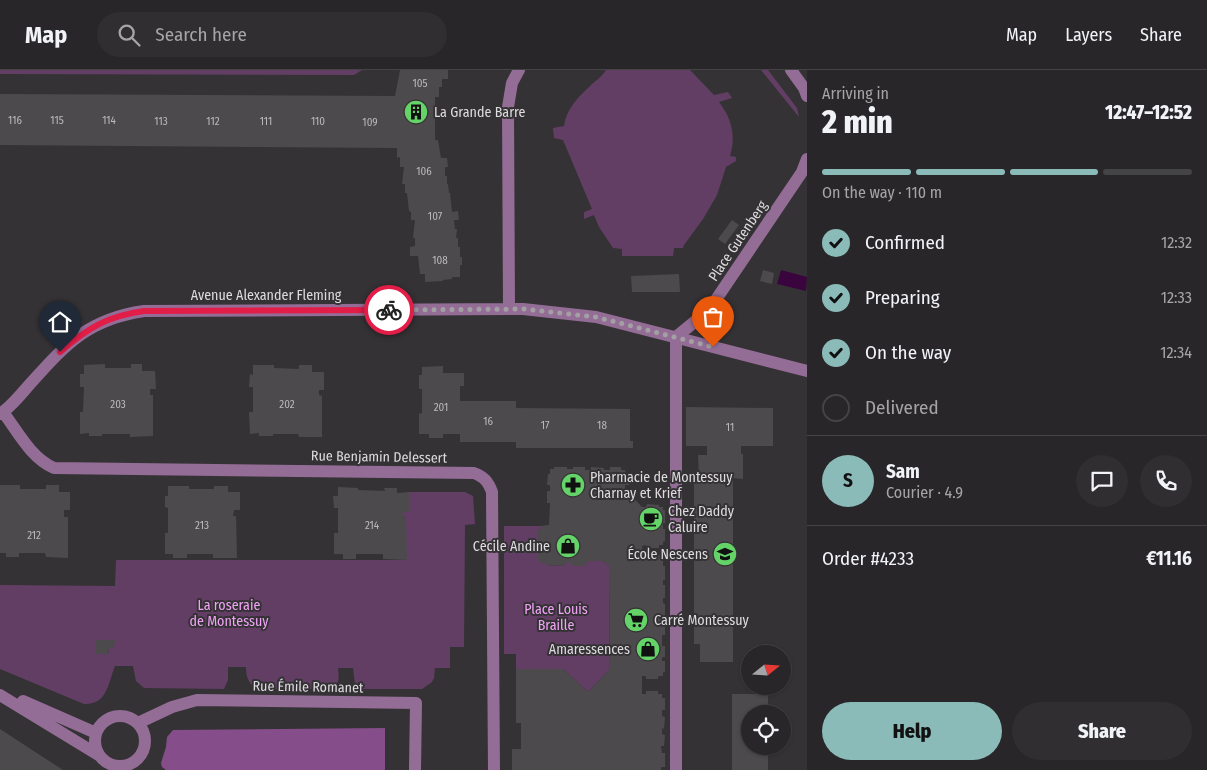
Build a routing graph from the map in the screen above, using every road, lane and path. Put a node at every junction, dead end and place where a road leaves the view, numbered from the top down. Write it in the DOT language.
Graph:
graph roads {
  1 [pos="519,70"];
  2 [pos="791,70"];
  3 [pos="807,96"];
  4 [pos="807,159"];
  5 [pos="509,309"];
  6 [pos="676,337"];
  7 [pos="807,371"];
  8 [pos="2,413"];
  9 [pos="0,691"];
  10 [pos="0,695"];
  11 [pos="138,723"];
  12 [pos="96,733"];
  13 [pos="100,756"];
  14 [pos="136,767"];
  15 [pos="415,770"];
  16 [pos="494,770"];
  17 [pos="676,770"];
  1 -- 5 [label="street"];
  2 -- 3 [label="street"];
  4 -- 6 [label="street, Place Gutenberg"];
  5 -- 6 [label="street"];
  5 -- 8 [label="street, Avenue Alexander Fleming"];
  6 -- 7 [label="street"];
  6 -- 17 [label="street"];
  8 -- 16 [label="street, Rue Benjamin Delessert"];
  9 -- 12 [label="street"];
  10 -- 13 [label="street"];
  11 -- 12 [label="street"];
  11 -- 14 [label="street"];
  11 -- 15 [label="street, Rue Émile Romanet"];
  12 -- 13 [label="street"];
  13 -- 14 [label="street"];
}
